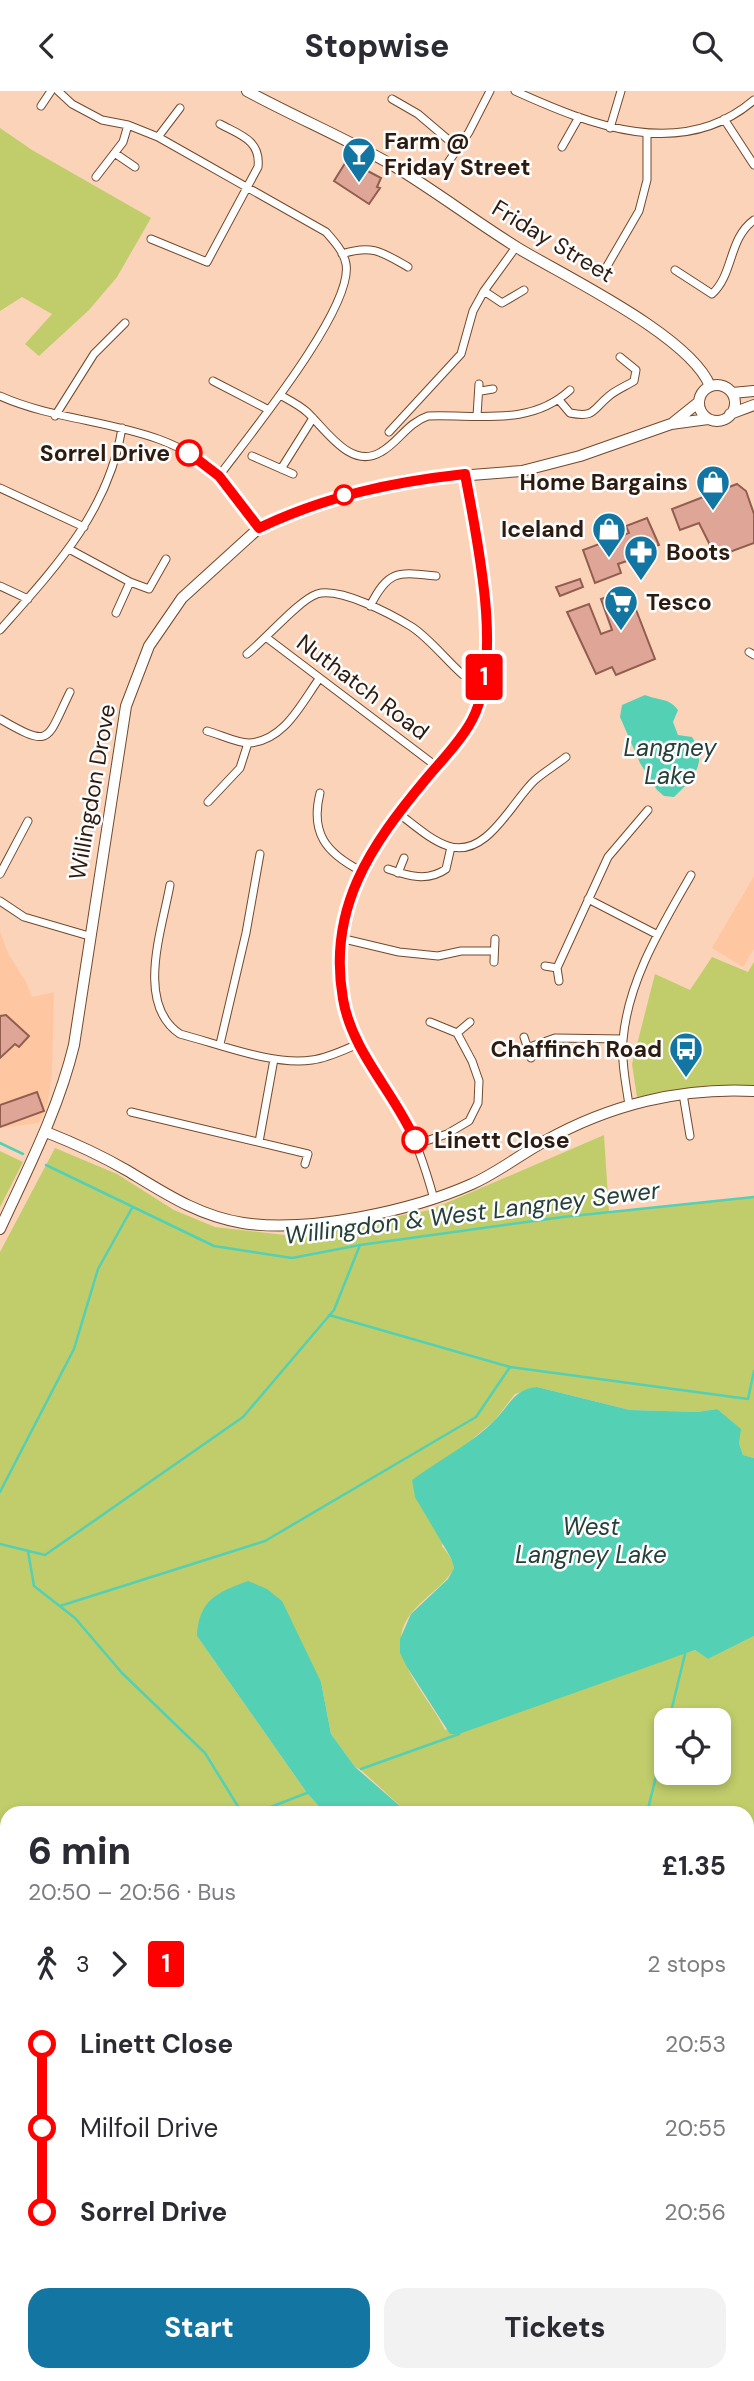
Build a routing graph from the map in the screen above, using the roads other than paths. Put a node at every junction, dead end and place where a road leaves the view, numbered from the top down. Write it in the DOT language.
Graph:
graph roads {
  1 [pos="51,91"];
  2 [pos="58,91"];
  3 [pos="247,91"];
  4 [pos="490,91"];
  5 [pos="516,91"];
  6 [pos="621,91"];
  7 [pos="392,99"];
  8 [pos="754,100"];
  9 [pos="41,106"];
  10 [pos="180,108"];
  11 [pos="579,117"];
  12 [pos="724,119"];
  13 [pos="220,124"];
  14 [pos="128,125"];
  15 [pos="610,128"];
  16 [pos="647,134"];
  17 [pos="158,137"];
  18 [pos="562,147"];
  19 [pos="458,148"];
  20 [pos="116,154"];
  21 [pos="754,165"];
  22 [pos="135,167"];
  23 [pos="445,167"];
  24 [pos="96,177"];
  25 [pos="247,186"];
  26 [pos="754,221"];
  27 [pos="151,239"];
  28 [pos="516,247"];
  29 [pos="342,254"];
  30 [pos="408,267"];
  31 [pos="675,270"];
  32 [pos="603,273"];
  33 [pos="524,290"];
  34 [pos="484,291"];
  35 [pos="125,323"];
  36 [pos="620,357"];
  37 [pos="213,381"];
  38 [pos="710,386"];
  39 [pos="493,389"];
  40 [pos="569,390"];
  41 [pos="754,391"];
  42 [pos="732,393"];
  43 [pos="280,395"];
  44 [pos="0,396"];
  45 [pos="559,400"];
  46 [pos="699,402"];
  47 [pos="754,405"];
  48 [pos="268,411"];
  49 [pos="730,414"];
  50 [pos="55,416"];
  51 [pos="477,416"];
  52 [pos="313,418"];
  53 [pos="708,419"];
  54 [pos="671,424"];
  55 [pos="122,428"];
  56 [pos="389,432"];
  57 [pos="252,456"];
  58 [pos="281,469"];
  59 [pos="293,474"];
  60 [pos="465,474"];
  61 [pos="219,476"];
  62 [pos="0,488"];
  63 [pos="84,527"];
  64 [pos="259,528"];
  65 [pos="69,549"];
  66 [pos="166,559"];
  67 [pos="436,576"];
  68 [pos="130,582"];
  69 [pos="0,586"];
  70 [pos="28,599"];
  71 [pos="370,606"];
  72 [pos="116,613"];
  73 [pos="0,630"];
  74 [pos="267,638"];
  75 [pos="247,653"];
  76 [pos="463,675"];
  77 [pos="319,679"];
  78 [pos="71,691"];
  79 [pos="0,719"];
  80 [pos="207,730"];
  81 [pos="248,743"];
  82 [pos="566,758"];
  83 [pos="436,766"];
  84 [pos="320,793"];
  85 [pos="208,802"];
  86 [pos="648,810"];
  87 [pos="397,813"];
  88 [pos="28,821"];
  89 [pos="451,848"];
  90 [pos="260,854"];
  91 [pos="404,858"];
  92 [pos="388,869"];
  93 [pos="361,870"];
  94 [pos="398,873"];
  95 [pos="0,874"];
  96 [pos="691,875"];
  97 [pos="170,885"];
  98 [pos="588,899"];
  99 [pos="0,901"];
  100 [pos="656,934"];
  101 [pos="89,936"];
  102 [pos="340,938"];
  103 [pos="495,939"];
  104 [pos="494,951"];
  105 [pos="494,963"];
  106 [pos="545,966"];
  107 [pos="557,968"];
  108 [pos="559,981"];
  109 [pos="430,1022"];
  110 [pos="470,1022"];
  111 [pos="457,1033"];
  112 [pos="524,1037"];
  113 [pos="623,1039"];
  114 [pos="220,1044"];
  115 [pos="358,1044"];
  116 [pos="527,1048"];
  117 [pos="531,1058"];
  118 [pos="274,1059"];
  119 [pos="754,1091"];
  120 [pos="682,1094"];
  121 [pos="629,1105"];
  122 [pos="131,1112"];
  123 [pos="46,1132"];
  124 [pos="690,1136"];
  125 [pos="259,1142"];
  126 [pos="416,1144"];
  127 [pos="305,1164"];
  128 [pos="435,1199"];
  129 [pos="0,1229"];
  1 -- 9 [label="street"];
  2 -- 14 [label="street"];
  3 -- 28 [label="main road, Friday Street"];
  4 -- 19 [label="street"];
  5 -- 11 [label="street"];
  6 -- 15 [label="street"];
  7 -- 19 [label="street"];
  8 -- 12 [label="street"];
  10 -- 17 [label="street"];
  11 -- 15 [label="street"];
  11 -- 18 [label="street"];
  12 -- 16 [label="street"];
  12 -- 21 [label="street"];
  13 -- 25 [label="street"];
  14 -- 17 [label="street"];
  14 -- 20 [label="street"];
  15 -- 16 [label="street"];
  16 -- 32 [label="street"];
  17 -- 25 [label="street"];
  19 -- 23 [label="street"];
  20 -- 22 [label="street"];
  20 -- 24 [label="street"];
  25 -- 27 [label="street"];
  25 -- 29 [label="street"];
  26 -- 31 [label="street"];
  28 -- 34 [label="street"];
  28 -- 38 [label="main road, Friday Street"];
  29 -- 30 [label="street"];
  29 -- 43 [label="street"];
  33 -- 34 [label="street"];
  34 -- 56 [label="street"];
  35 -- 50 [label="street"];
  36 -- 45 [label="street"];
  37 -- 48 [label="street"];
  38 -- 42 [label="main road"];
  38 -- 46 [label="main road"];
  39 -- 51 [label="street"];
  40 -- 45 [label="street"];
  41 -- 42 [label="main road"];
  42 -- 49 [label="main road"];
  43 -- 48 [label="street"];
  43 -- 52 [label="street"];
  44 -- 50 [label="street"];
  45 -- 51 [label="street"];
  46 -- 53 [label="main road"];
  46 -- 54 [label="main road, Willingdon Drove"];
  47 -- 49 [label="main road"];
  48 -- 61 [label="street"];
  49 -- 53 [label="main road"];
  50 -- 55 [label="street"];
  51 -- 52 [label="street"];
  52 -- 58 [label="street"];
  53 -- 54 [label="main road, Willingdon Drove"];
  54 -- 60 [label="main road, Willingdon Drove"];
  55 -- 61 [label="street"];
  55 -- 63 [label="street"];
  57 -- 58 [label="street"];
  58 -- 59 [label="street"];
  60 -- 64 [label="main road, Willingdon Drove"];
  60 -- 83 [label="street"];
  61 -- 64 [label="street"];
  62 -- 63 [label="street"];
  63 -- 65 [label="street"];
  64 -- 101 [label="main road, Willingdon Drove"];
  65 -- 68 [label="street"];
  65 -- 70 [label="street"];
  66 -- 68 [label="street"];
  67 -- 71 [label="street"];
  68 -- 72 [label="street"];
  69 -- 70 [label="street"];
  70 -- 73 [label="street"];
  71 -- 74 [label="street"];
  71 -- 76 [label="street"];
  74 -- 75 [label="street"];
  74 -- 77 [label="street, Nuthatch Road"];
  77 -- 81 [label="street"];
  77 -- 83 [label="street, Nuthatch Road"];
  78 -- 79 [label="street"];
  80 -- 81 [label="street"];
  81 -- 85 [label="street"];
  82 -- 89 [label="street"];
  83 -- 87 [label="street"];
  84 -- 93 [label="street"];
  86 -- 98 [label="street"];
  87 -- 89 [label="street"];
  87 -- 93 [label="street"];
  88 -- 95 [label="street"];
  89 -- 94 [label="street"];
  90 -- 114 [label="street"];
  91 -- 94 [label="street"];
  92 -- 94 [label="street"];
  93 -- 102 [label="street"];
  96 -- 100 [label="street"];
  97 -- 114 [label="street"];
  98 -- 100 [label="street"];
  98 -- 107 [label="street"];
  99 -- 101 [label="street"];
  100 -- 113 [label="street"];
  101 -- 123 [label="main road, Willingdon Drove"];
  102 -- 104 [label="street"];
  102 -- 115 [label="street"];
  103 -- 104 [label="street"];
  104 -- 105 [label="street"];
  106 -- 107 [label="street"];
  107 -- 108 [label="street"];
  109 -- 111 [label="street"];
  110 -- 111 [label="street"];
  111 -- 126 [label="street"];
  112 -- 116 [label="street"];
  113 -- 116 [label="street"];
  113 -- 121 [label="street"];
  114 -- 118 [label="street"];
  115 -- 118 [label="street"];
  115 -- 126 [label="street"];
  116 -- 117 [label="street"];
  118 -- 125 [label="street"];
  119 -- 120 [label="main road"];
  120 -- 121 [label="main road"];
  120 -- 124 [label="street"];
  121 -- 128 [label="main road"];
  122 -- 125 [label="street"];
  123 -- 128 [label="main road"];
  123 -- 129 [label="main road, Willingdon Drove"];
  125 -- 127 [label="street"];
  126 -- 128 [label="street"];
}
